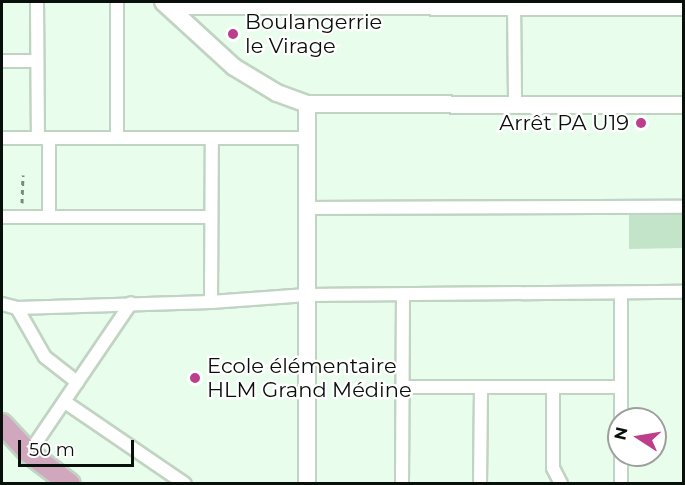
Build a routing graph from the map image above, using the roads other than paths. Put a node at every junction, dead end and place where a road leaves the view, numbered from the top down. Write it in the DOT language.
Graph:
graph roads {
  1 [pos="37,2"];
  2 [pos="117,2"];
  3 [pos="166,5"];
  4 [pos="245,5"];
  5 [pos="326,5"];
  6 [pos="514,5"];
  7 [pos="623,5"];
  8 [pos="684,9"];
  9 [pos="2,61"];
  10 [pos="37,61"];
  11 [pos="308,104"];
  12 [pos="515,104"];
  13 [pos="684,105"];
  14 [pos="2,138"];
  15 [pos="44,138"];
  16 [pos="117,138"];
  17 [pos="212,138"];
  18 [pos="308,138"];
  19 [pos="684,207"];
  20 [pos="307,208"];
  21 [pos="2,217"];
  22 [pos="49,217"];
  23 [pos="211,217"];
  24 [pos="684,292"];
  25 [pos="621,293"];
  26 [pos="403,294"];
  27 [pos="307,295"];
  28 [pos="212,302"];
  29 [pos="131,303"];
  30 [pos="2,304"];
  31 [pos="17,308"];
  32 [pos="77,382"];
  33 [pos="402,387"];
  34 [pos="481,387"];
  35 [pos="553,387"];
  36 [pos="621,387"];
  37 [pos="65,402"];
  38 [pos="621,407"];
  39 [pos="2,424"];
  40 [pos="28,453"];
  41 [pos="621,467"];
  42 [pos="70,483"];
  43 [pos="185,483"];
  44 [pos="307,483"];
  45 [pos="402,483"];
  46 [pos="480,483"];
  47 [pos="561,483"];
  48 [pos="621,483"];
  1 -- 10 [label="street"];
  2 -- 16 [label="street"];
  3 -- 4 [label="street"];
  3 -- 11 [label="street"];
  4 -- 5 [label="street"];
  5 -- 6 [label="street"];
  6 -- 7 [label="street"];
  6 -- 12 [label="street"];
  7 -- 8 [label="street"];
  9 -- 10 [label="street"];
  10 -- 15 [label="street"];
  11 -- 12 [label="street"];
  11 -- 18 [label="street"];
  12 -- 13 [label="street"];
  14 -- 15 [label="street"];
  15 -- 16 [label="street"];
  15 -- 22 [label="street"];
  16 -- 17 [label="street"];
  17 -- 18 [label="street"];
  17 -- 23 [label="street"];
  18 -- 20 [label="street"];
  19 -- 20 [label="street"];
  20 -- 27 [label="street"];
  21 -- 22 [label="street"];
  22 -- 23 [label="street"];
  23 -- 28 [label="street"];
  24 -- 25 [label="street"];
  25 -- 26 [label="street"];
  25 -- 36 [label="street"];
  26 -- 27 [label="street"];
  26 -- 33 [label="street"];
  27 -- 28 [label="street"];
  27 -- 44 [label="street"];
  28 -- 29 [label="street"];
  29 -- 31 [label="street"];
  29 -- 32 [label="street"];
  30 -- 31 [label="street"];
  31 -- 32 [label="street"];
  32 -- 37 [label="street"];
  33 -- 34 [label="street"];
  33 -- 45 [label="street"];
  34 -- 35 [label="street"];
  34 -- 46 [label="street"];
  35 -- 36 [label="street"];
  35 -- 47 [label="street"];
  36 -- 38 [label="street"];
  37 -- 40 [label="street"];
  37 -- 43 [label="street"];
  39 -- 40 [label="main road"];
  40 -- 42 [label="main road"];
  41 -- 48 [label="street"];
}
